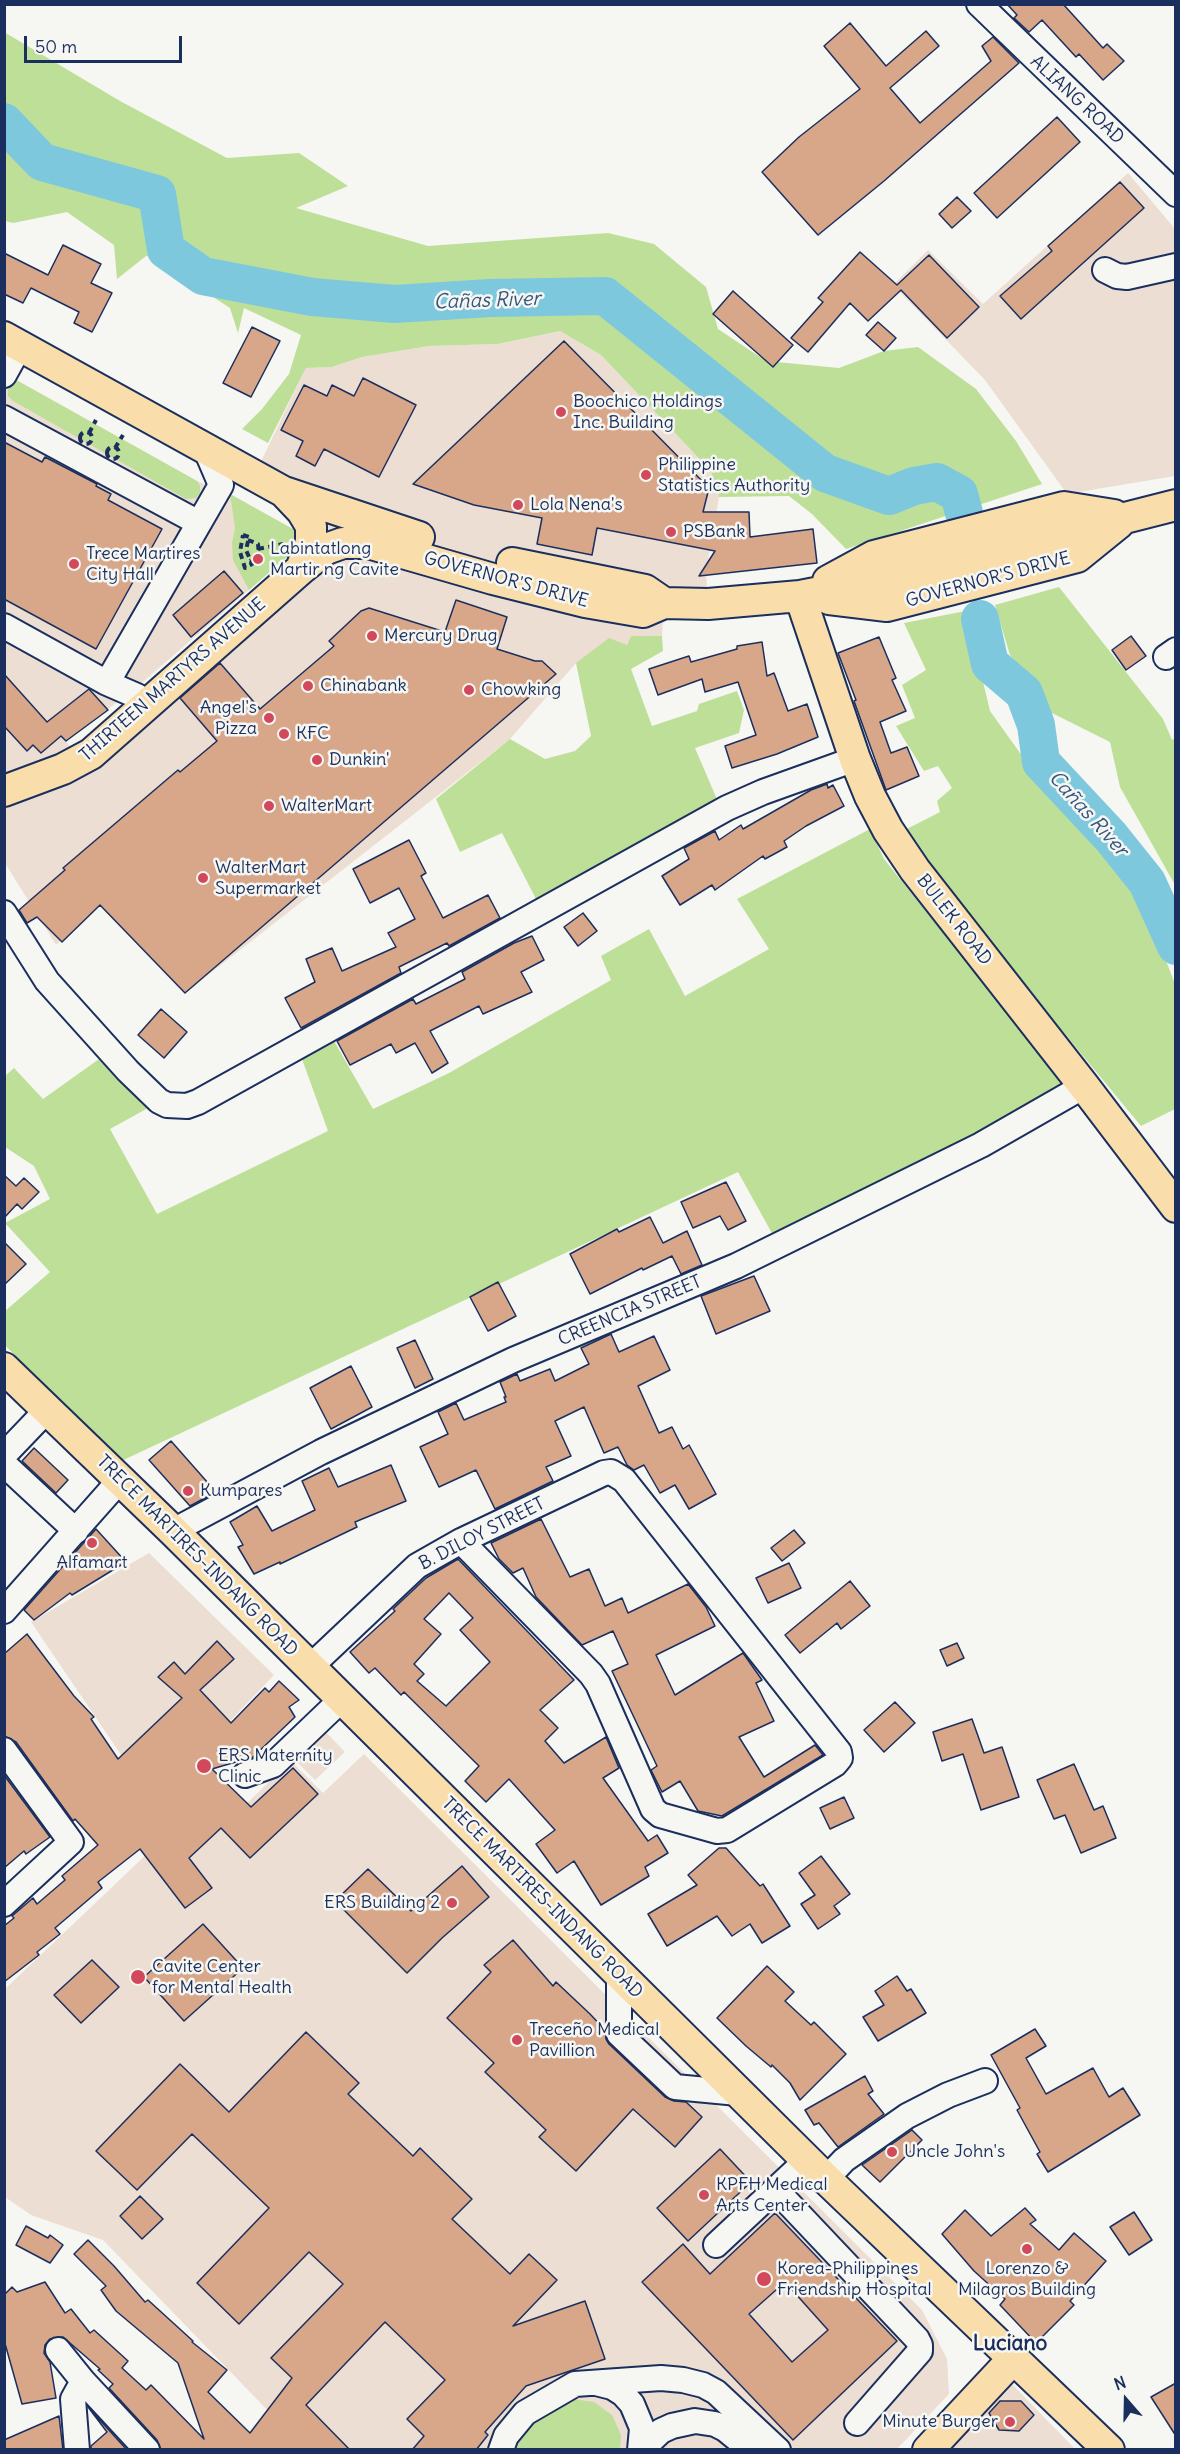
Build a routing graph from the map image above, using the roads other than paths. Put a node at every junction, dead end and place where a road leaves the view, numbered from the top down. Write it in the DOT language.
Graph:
graph roads {
  1 [pos="979,4"];
  2 [pos="1176,194"];
  3 [pos="1176,266"];
  4 [pos="1105,270"];
  5 [pos="13,341"];
  6 [pos="4,375"];
  7 [pos="4,418"];
  8 [pos="206,450"];
  9 [pos="284,492"];
  10 [pos="1176,505"];
  11 [pos="199,523"];
  12 [pos="301,569"];
  13 [pos="800,596"];
  14 [pos="664,603"];
  15 [pos="4,626"];
  16 [pos="107,683"];
  17 [pos="147,706"];
  18 [pos="855,759"];
  19 [pos="4,791"];
  20 [pos="4,913"];
  21 [pos="1084,1086"];
  22 [pos="1176,1207"];
  23 [pos="4,1368"];
  24 [pos="48,1409"];
  25 [pos="4,1455"];
  26 [pos="4,1464"];
  27 [pos="120,1480"];
  28 [pos="76,1531"];
  29 [pos="173,1531"];
  30 [pos="461,1540"];
  31 [pos="4,1611"];
  32 [pos="309,1668"];
  33 [pos="341,1700"];
  34 [pos="4,1750"];
  35 [pos="245,1775"];
  36 [pos="4,1904"];
  37 [pos="619,1975"];
  38 [pos="985,2081"];
  39 [pos="738,2093"];
  40 [pos="816,2169"];
  41 [pos="776,2190"];
  42 [pos="716,2245"];
  43 [pos="58,2350"];
  44 [pos="1013,2359"];
  45 [pos="83,2381"];
  46 [pos="587,2382"];
  47 [pos="857,2423"];
  48 [pos="748,2438"];
  49 [pos="77,2450"];
  50 [pos="147,2450"];
  51 [pos="501,2450"];
  52 [pos="640,2450"];
  53 [pos="778,2450"];
  54 [pos="928,2450"];
  55 [pos="1109,2450"];
  1 -- 2 [label="street, ALIANG ROAD"];
  3 -- 4 [label="street"];
  5 -- 6 [label="street"];
  5 -- 8 [label="main road, GOVERNOR'S DRIVE"];
  7 -- 11 [label="street"];
  8 -- 9 [label="main road, GOVERNOR'S DRIVE"];
  8 -- 11 [label="street"];
  9 -- 12 [label="main road, GOVERNOR'S DRIVE"];
  9 -- 14 [label="main road, GOVERNOR'S DRIVE"];
  10 -- 13 [label="main road, GOVERNOR'S DRIVE"];
  11 -- 16 [label="street"];
  12 -- 14 [label="main road, GOVERNOR'S DRIVE"];
  12 -- 17 [label="main road, THIRTEEN MARTYRS AVENUE"];
  13 -- 14 [label="main road, GOVERNOR'S DRIVE"];
  13 -- 18 [label="main road, BULEK ROAD"];
  15 -- 16 [label="street"];
  16 -- 17 [label="street"];
  17 -- 19 [label="main road, THIRTEEN MARTYRS AVENUE"];
  18 -- 20 [label="street"];
  18 -- 21 [label="main road, BULEK ROAD"];
  21 -- 22 [label="main road, BULEK ROAD"];
  21 -- 29 [label="street, CREENCIA STREET"];
  23 -- 24 [label="main road, TRECE MARTIRES-INDANG ROAD"];
  24 -- 25 [label="street"];
  24 -- 27 [label="main road, TRECE MARTIRES-INDANG ROAD"];
  26 -- 28 [label="street"];
  27 -- 28 [label="street"];
  27 -- 29 [label="main road, TRECE MARTIRES-INDANG ROAD"];
  28 -- 31 [label="street"];
  29 -- 32 [label="main road, TRECE MARTIRES-INDANG ROAD"];
  30 -- 30 [label="street, B. DILOY STREET"];
  30 -- 32 [label="street, B. DILOY STREET"];
  32 -- 33 [label="main road, TRECE MARTIRES-INDANG ROAD"];
  33 -- 35 [label="street"];
  33 -- 37 [label="main road, TRECE MARTIRES-INDANG ROAD"];
  34 -- 36 [label="street"];
  37 -- 39 [label="main road, TRECE MARTIRES-INDANG ROAD"];
  37 -- 39 [label="street"];
  38 -- 40 [label="street"];
  39 -- 40 [label="main road, TRECE MARTIRES-INDANG ROAD"];
  40 -- 41 [label="street"];
  40 -- 44 [label="main road, TRECE MARTIRES-INDANG ROAD"];
  41 -- 42 [label="street"];
  41 -- 47 [label="street"];
  43 -- 45 [label="street"];
  44 -- 54 [label="main road"];
  44 -- 55 [label="main road, TRECE MARTIRES-INDANG ROAD"];
  45 -- 49 [label="street"];
  45 -- 50 [label="street"];
  46 -- 48 [label="street"];
  46 -- 51 [label="street"];
  46 -- 52 [label="street"];
  48 -- 52 [label="street"];
  48 -- 53 [label="street"];
}
